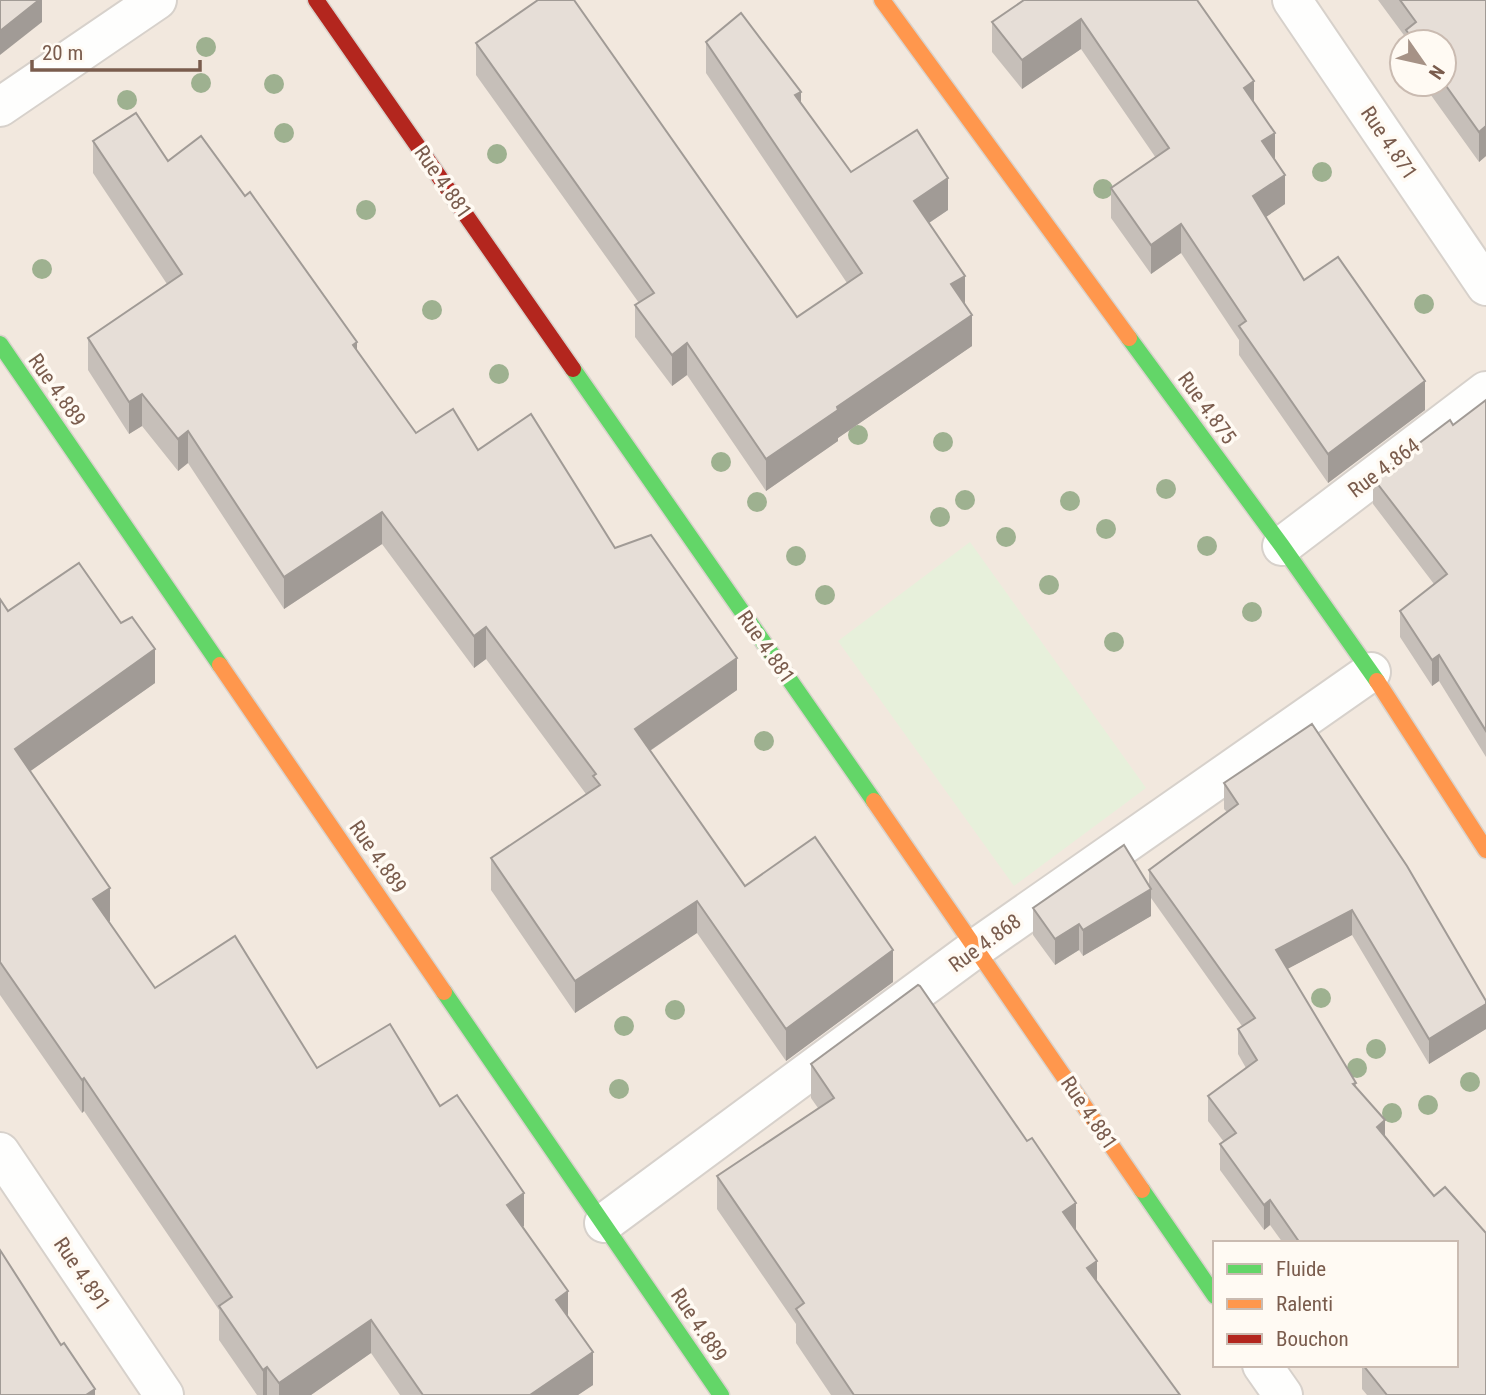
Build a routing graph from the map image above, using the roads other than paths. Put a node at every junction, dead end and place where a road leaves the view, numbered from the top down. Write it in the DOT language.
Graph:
graph roads {
  1 [pos="157,0"];
  2 [pos="316,0"];
  3 [pos="882,0"];
  4 [pos="1292,0"];
  5 [pos="0,107"];
  6 [pos="1486,286"];
  7 [pos="0,344"];
  8 [pos="1486,391"];
  9 [pos="1282,546"];
  10 [pos="1371,672"];
  11 [pos="1486,850"];
  12 [pos="976,948"];
  13 [pos="0,1152"];
  14 [pos="604,1223"];
  15 [pos="1213,1293"];
  16 [pos="1263,1367"];
  17 [pos="164,1395"];
  18 [pos="720,1395"];
  19 [pos="1283,1395"];
  1 -- 5 [label="street"];
  2 -- 12 [label="street, Rue 4.881"];
  3 -- 9 [label="street, Rue 4.875"];
  4 -- 6 [label="street, Rue 4.871"];
  7 -- 14 [label="street, Rue 4.889"];
  8 -- 9 [label="street, Rue 4.864"];
  9 -- 10 [label="street, Rue 4.875"];
  10 -- 11 [label="street, Rue 4.875"];
  10 -- 12 [label="street, Rue 4.868"];
  12 -- 14 [label="street, Rue 4.868"];
  12 -- 15 [label="street, Rue 4.881"];
  13 -- 17 [label="street, Rue 4.891"];
  14 -- 18 [label="street, Rue 4.889"];
  16 -- 19 [label="street"];
}
